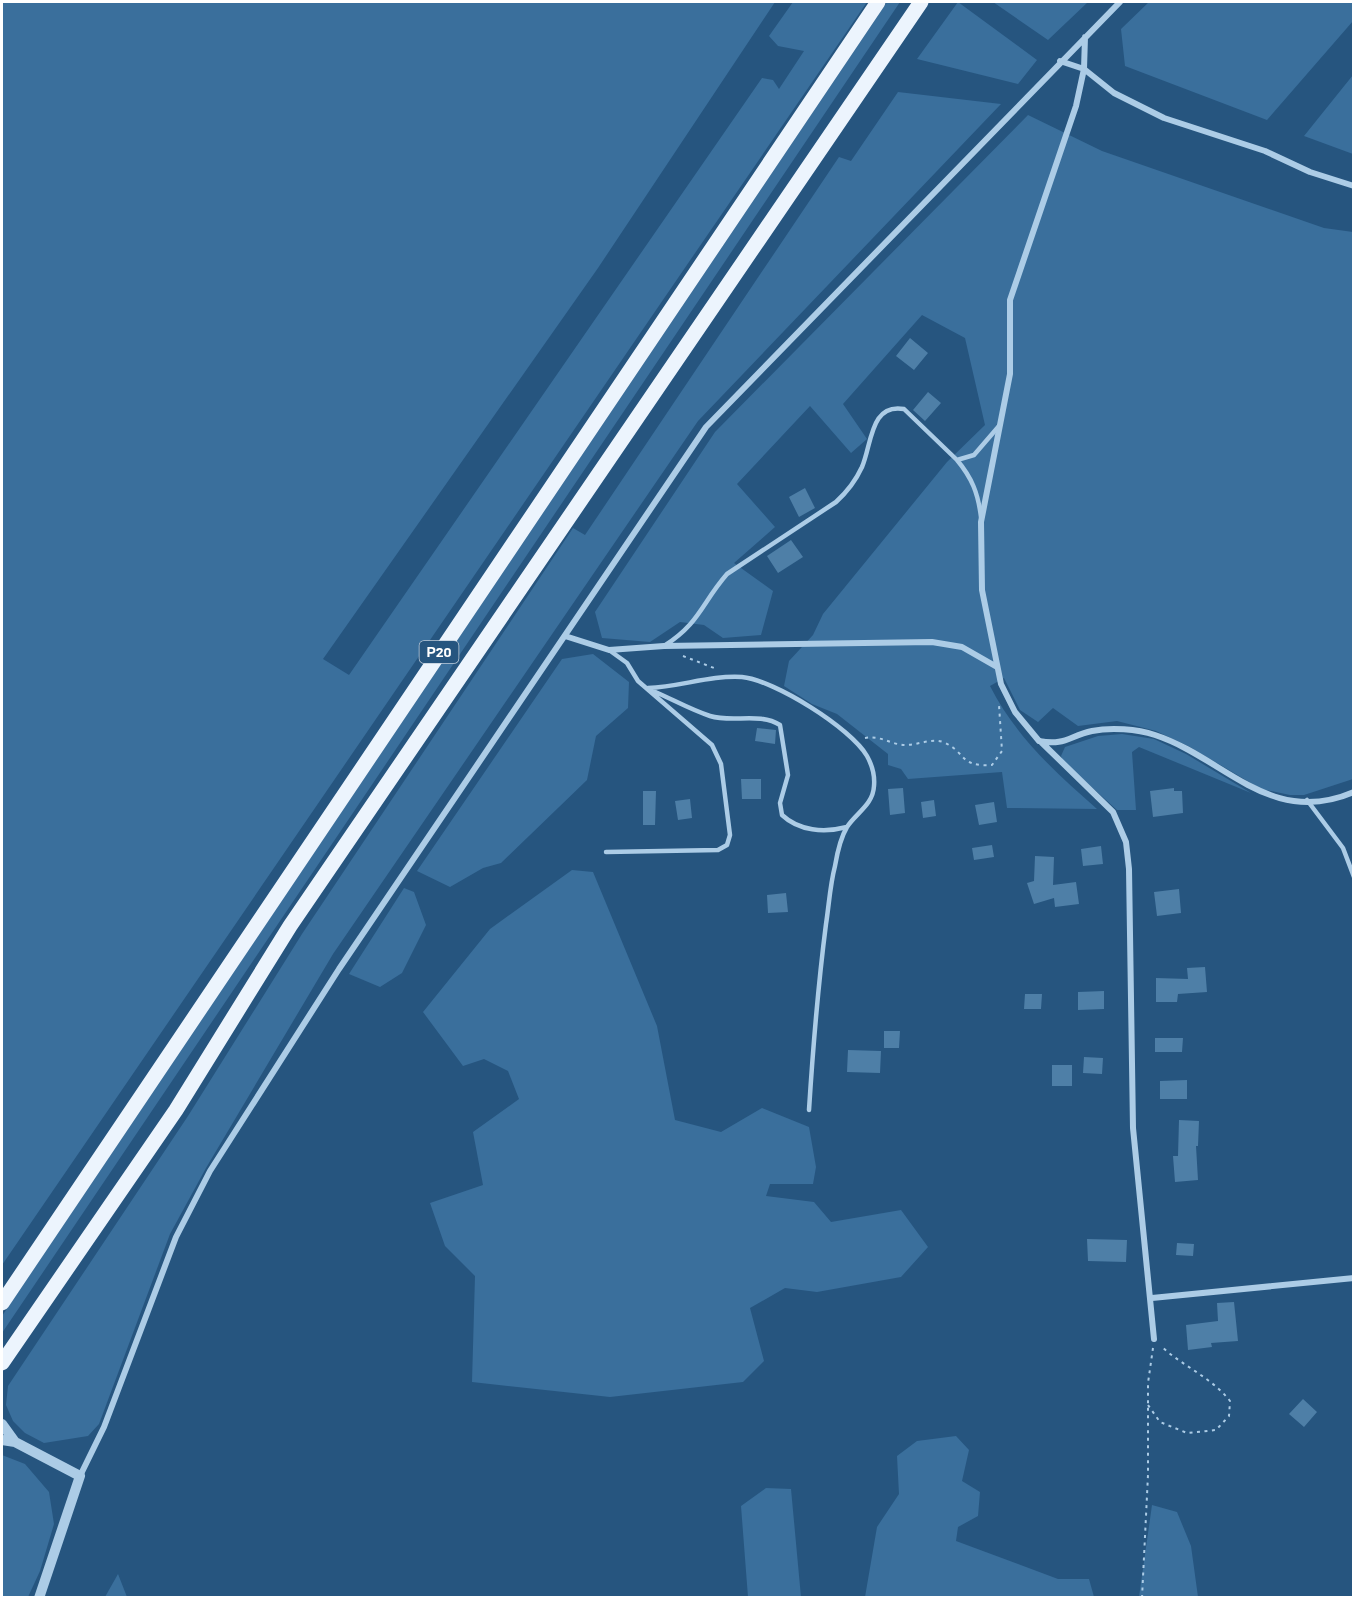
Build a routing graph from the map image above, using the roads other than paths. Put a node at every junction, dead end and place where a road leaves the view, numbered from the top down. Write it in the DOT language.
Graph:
graph roads {
  1 [pos="878,2"];
  2 [pos="921,2"];
  3 [pos="1120,2"];
  4 [pos="1085,36"];
  5 [pos="1060,61"];
  6 [pos="1084,69"];
  7 [pos="1353,186"];
  8 [pos="1000,424"];
  9 [pos="957,460"];
  10 [pos="981,522"];
  11 [pos="566,636"];
  12 [pos="664,646"];
  13 [pos="609,651"];
  14 [pos="997,667"];
  15 [pos="648,688"];
  16 [pos="1040,741"];
  17 [pos="1353,792"];
  18 [pos="1307,800"];
  19 [pos="847,827"];
  20 [pos="606,852"];
  21 [pos="1353,877"];
  22 [pos="809,1110"];
  23 [pos="1353,1278"];
  24 [pos="1152,1298"];
  25 [pos="2,1303"];
  26 [pos="1154,1339"];
  27 [pos="2,1363"];
  28 [pos="2,1424"];
  29 [pos="2,1440"];
  30 [pos="15,1442"];
  31 [pos="80,1476"];
  32 [pos="39,1598"];
  1 -- 25 [label="main road, Р20"];
  2 -- 27 [label="main road, Р20"];
  3 -- 4 [label="street"];
  4 -- 5 [label="street"];
  4 -- 6 [label="street"];
  5 -- 6 [label="street"];
  5 -- 11 [label="street"];
  6 -- 7 [label="street"];
  6 -- 8 [label="street"];
  8 -- 9 [label="lane"];
  8 -- 10 [label="street"];
  9 -- 10 [label="lane"];
  9 -- 12 [label="lane"];
  10 -- 14 [label="street"];
  11 -- 13 [label="street"];
  11 -- 31 [label="street"];
  12 -- 13 [label="street"];
  12 -- 14 [label="street"];
  13 -- 15 [label="lane"];
  14 -- 16 [label="street"];
  15 -- 19 [label="lane"];
  15 -- 19 [label="lane"];
  15 -- 20 [label="lane"];
  16 -- 18 [label="street"];
  16 -- 24 [label="street"];
  17 -- 18 [label="street"];
  18 -- 21 [label="lane"];
  19 -- 22 [label="lane"];
  23 -- 24 [label="street"];
  24 -- 26 [label="street"];
  28 -- 30 [label="street"];
  29 -- 30 [label="street"];
  30 -- 31 [label="street"];
  31 -- 32 [label="street"];
}
